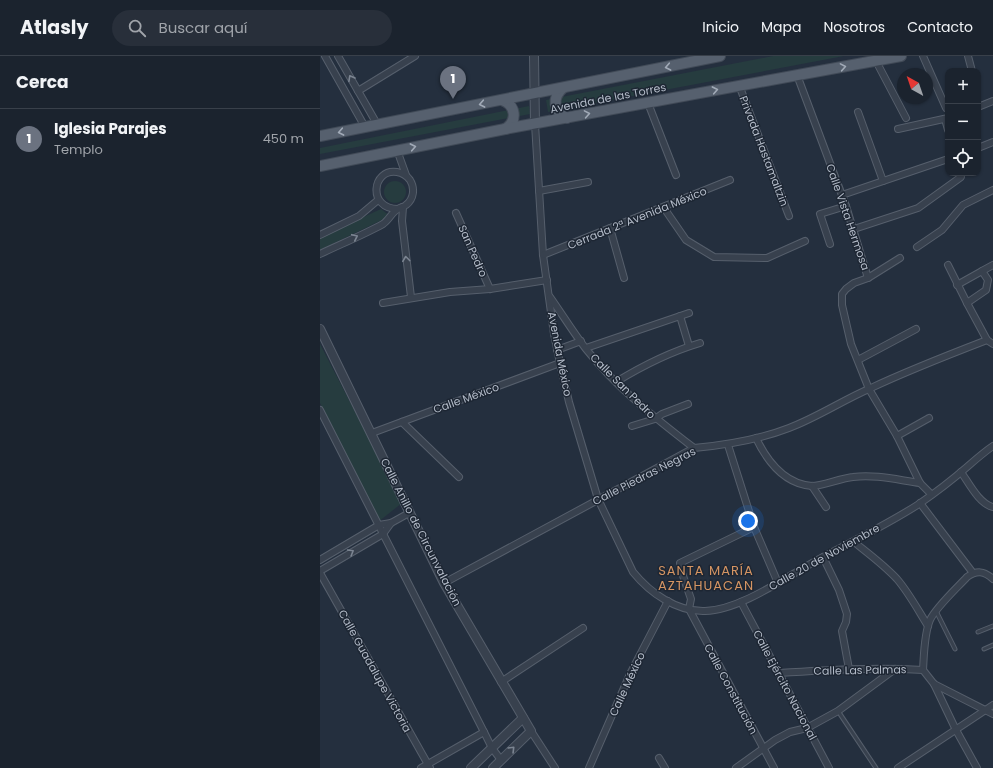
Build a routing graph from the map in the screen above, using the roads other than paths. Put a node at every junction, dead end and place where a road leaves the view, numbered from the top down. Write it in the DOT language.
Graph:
graph roads {
  1 [pos="325,56"];
  2 [pos="338,56"];
  3 [pos="415,56"];
  4 [pos="534,56"];
  5 [pos="720,56"];
  6 [pos="901,56"];
  7 [pos="923,56"];
  8 [pos="968,56"];
  9 [pos="696,58"];
  10 [pos="876,61"];
  11 [pos="971,68"];
  12 [pos="797,75"];
  13 [pos="739,85"];
  14 [pos="563,88"];
  15 [pos="358,91"];
  16 [pos="534,94"];
  17 [pos="502,100"];
  18 [pos="993,101"];
  19 [pos="648,103"];
  20 [pos="945,106"];
  21 [pos="981,106"];
  22 [pos="858,112"];
  23 [pos="567,118"];
  24 [pos="906,118"];
  25 [pos="945,118"];
  26 [pos="377,124"];
  27 [pos="535,124"];
  28 [pos="365,127"];
  29 [pos="898,128"];
  30 [pos="505,129"];
  31 [pos="320,136"];
  32 [pos="993,142"];
  33 [pos="981,147"];
  34 [pos="397,150"];
  35 [pos="945,160"];
  36 [pos="320,166"];
  37 [pos="676,175"];
  38 [pos="406,176"];
  39 [pos="960,176"];
  40 [pos="730,180"];
  41 [pos="883,181"];
  42 [pos="588,182"];
  43 [pos="993,190"];
  44 [pos="539,191"];
  45 [pos="842,196"];
  46 [pos="378,200"];
  47 [pos="846,206"];
  48 [pos="400,208"];
  49 [pos="664,208"];
  50 [pos="456,213"];
  51 [pos="789,216"];
  52 [pos="610,228"];
  53 [pos="854,229"];
  54 [pos="320,235"];
  55 [pos="805,241"];
  56 [pos="830,244"];
  57 [pos="917,247"];
  58 [pos="320,254"];
  59 [pos="543,255"];
  60 [pos="900,258"];
  61 [pos="948,265"];
  62 [pos="993,265"];
  63 [pos="982,271"];
  64 [pos="624,278"];
  65 [pos="868,278"];
  66 [pos="547,280"];
  67 [pos="957,285"];
  68 [pos="490,289"];
  69 [pos="549,295"];
  70 [pos="411,298"];
  71 [pos="383,302"];
  72 [pos="967,303"];
  73 [pos="689,313"];
  74 [pos="680,316"];
  75 [pos="320,329"];
  76 [pos="916,329"];
  77 [pos="987,340"];
  78 [pos="581,341"];
  79 [pos="700,343"];
  80 [pos="993,344"];
  81 [pos="689,346"];
  82 [pos="586,348"];
  83 [pos="557,350"];
  84 [pos="858,360"];
  85 [pos="560,363"];
  86 [pos="616,382"];
  87 [pos="869,389"];
  88 [pos="688,404"];
  89 [pos="320,410"];
  90 [pos="929,418"];
  91 [pos="655,419"];
  92 [pos="402,422"];
  93 [pos="632,426"];
  94 [pos="372,433"];
  95 [pos="897,436"];
  96 [pos="756,438"];
  97 [pos="728,445"];
  98 [pos="993,446"];
  99 [pos="694,448"];
  100 [pos="961,472"];
  101 [pos="458,477"];
  102 [pos="920,483"];
  103 [pos="812,486"];
  104 [pos="932,494"];
  105 [pos="598,499"];
  106 [pos="920,503"];
  107 [pos="826,507"];
  108 [pos="993,507"];
  109 [pos="409,513"];
  110 [pos="391,523"];
  111 [pos="379,525"];
  112 [pos="754,527"];
  113 [pos="383,534"];
  114 [pos="854,542"];
  115 [pos="823,557"];
  116 [pos="320,560"];
  117 [pos="320,572"];
  118 [pos="973,573"];
  119 [pos="991,575"];
  120 [pos="444,583"];
  121 [pos="778,583"];
  122 [pos="668,601"];
  123 [pos="741,602"];
  124 [pos="689,609"];
  125 [pos="936,611"];
  126 [pos="928,626"];
  127 [pos="993,626"];
  128 [pos="583,628"];
  129 [pos="978,632"];
  130 [pos="993,645"];
  131 [pos="955,649"];
  132 [pos="984,649"];
  133 [pos="895,668"];
  134 [pos="849,669"];
  135 [pos="923,670"];
  136 [pos="779,673"];
  137 [pos="501,682"];
  138 [pos="934,684"];
  139 [pos="993,705"];
  140 [pos="838,711"];
  141 [pos="985,711"];
  142 [pos="993,714"];
  143 [pos="523,718"];
  144 [pos="807,728"];
  145 [pos="956,730"];
  146 [pos="531,731"];
  147 [pos="484,732"];
  148 [pos="492,748"];
  149 [pos="763,749"];
  150 [pos="659,758"];
  151 [pos="501,760"];
  152 [pos="429,766"];
  153 [pos="421,768"];
  154 [pos="471,768"];
  155 [pos="493,768"];
  156 [pos="555,768"];
  157 [pos="589,768"];
  158 [pos="666,768"];
  159 [pos="736,768"];
  160 [pos="774,768"];
  161 [pos="829,768"];
  162 [pos="876,768"];
  163 [pos="898,768"];
  164 [pos="977,768"];
  1 -- 28 [label="street"];
  15 -- 2 [label="street, one-way"];
  3 -- 15 [label="street"];
  4 -- 16 [label="street, Avenida México"];
  5 -- 9 [label="main road, Avenida de las Torres"];
  6 -- 10 [label="main road, Avenida de las Torres"];
  7 -- 20 [label="street"];
  8 -- 11 [label="street"];
  9 -- 14 [label="main road, Avenida de las Torres, one-way"];
  12 -- 10 [label="main road, Avenida de las Torres, one-way"];
  10 -- 24 [label="street"];
  12 -- 13 [label="main road, Avenida de las Torres"];
  12 -- 45 [label="street, Calle Vista Hermosa"];
  19 -- 13 [label="main road, Avenida de las Torres, one-way"];
  13 -- 51 [label="street, Privada Hastamaltzin"];
  14 -- 16 [label="main road, Avenida de las Torres"];
  14 -- 23 [label="main road"];
  15 -- 26 [label="street"];
  16 -- 17 [label="main road, Avenida de las Torres"];
  16 -- 27 [label="street, Avenida México"];
  17 -- 26 [label="main road, Avenida de las Torres, one-way"];
  17 -- 30 [label="main road"];
  18 -- 21 [label="street"];
  23 -- 19 [label="main road, Avenida de las Torres, one-way"];
  19 -- 37 [label="street"];
  22 -- 41 [label="street"];
  23 -- 27 [label="main road, Avenida de las Torres"];
  25 -- 29 [label="street"];
  26 -- 28 [label="main road, Avenida de las Torres"];
  27 -- 30 [label="main road, Avenida de las Torres"];
  27 -- 44 [label="street, Avenida México"];
  28 -- 31 [label="main road, Avenida de las Torres, one-way"];
  34 -- 30 [label="main road, Avenida de las Torres, one-way"];
  32 -- 33 [label="street"];
  34 -- 36 [label="main road, Avenida de las Torres"];
  34 -- 38 [label="street"];
  35 -- 41 [label="street"];
  38 -- 46 [label="street"];
  38 -- 48 [label="street"];
  39 -- 53 [label="street"];
  40 -- 49 [label="street, Cerrada 2ª Avenida México"];
  41 -- 45 [label="street"];
  42 -- 44 [label="street"];
  43 -- 57 [label="street"];
  44 -- 59 [label="street, Avenida México"];
  45 -- 47 [label="street, Calle Vista Hermosa"];
  46 -- 48 [label="street"];
  46 -- 54 [label="street"];
  47 -- 53 [label="street, Calle Vista Hermosa"];
  47 -- 56 [label="street"];
  58 -- 48 [label="street, one-way"];
  70 -- 48 [label="street, one-way"];
  49 -- 52 [label="street, Cerrada 2ª Avenida México"];
  49 -- 55 [label="street"];
  50 -- 68 [label="street, San Pedro"];
  52 -- 59 [label="street, Cerrada 2ª Avenida México"];
  52 -- 64 [label="street"];
  53 -- 65 [label="street, Calle Vista Hermosa"];
  59 -- 66 [label="street, Avenida México"];
  60 -- 65 [label="street"];
  61 -- 67 [label="street"];
  62 -- 63 [label="street"];
  63 -- 67 [label="street"];
  63 -- 72 [label="street"];
  65 -- 84 [label="street, Calle Vista Hermosa"];
  66 -- 68 [label="street"];
  66 -- 69 [label="street, Avenida México"];
  67 -- 72 [label="street"];
  68 -- 70 [label="street"];
  69 -- 78 [label="street, Calle San Pedro"];
  69 -- 83 [label="street, Avenida México"];
  70 -- 71 [label="street"];
  72 -- 77 [label="street"];
  73 -- 74 [label="street"];
  74 -- 81 [label="street"];
  74 -- 82 [label="street"];
  75 -- 94 [label="street, Calle Anillo de Circunvalación"];
  76 -- 84 [label="street"];
  77 -- 80 [label="street"];
  77 -- 87 [label="street, Calle Piedras Negras"];
  78 -- 82 [label="street, Calle San Pedro"];
  78 -- 83 [label="street"];
  79 -- 81 [label="street"];
  81 -- 86 [label="street"];
  82 -- 86 [label="street, Calle San Pedro"];
  83 -- 85 [label="street, Avenida México"];
  84 -- 87 [label="street, Calle Vista Hermosa"];
  85 -- 92 [label="street, Calle México"];
  85 -- 105 [label="street, Avenida México"];
  86 -- 91 [label="street, Calle San Pedro"];
  87 -- 95 [label="street, Calle Vista Hermosa"];
  87 -- 96 [label="street, Calle Piedras Negras"];
  88 -- 91 [label="street"];
  89 -- 111 [label="street"];
  90 -- 95 [label="street"];
  91 -- 93 [label="street"];
  91 -- 99 [label="street, Calle San Pedro"];
  92 -- 94 [label="street, Calle México"];
  92 -- 101 [label="street"];
  94 -- 109 [label="street, Calle Anillo de Circunvalación"];
  95 -- 102 [label="street, Calle Vista Hermosa"];
  96 -- 97 [label="street, Calle Piedras Negras"];
  96 -- 103 [label="street"];
  97 -- 99 [label="street, Calle Piedras Negras"];
  97 -- 112 [label="street"];
  98 -- 100 [label="street, Calle 20 de Noviembre"];
  99 -- 105 [label="street, Calle Piedras Negras"];
  100 -- 104 [label="street, Calle 20 de Noviembre"];
  100 -- 108 [label="street"];
  102 -- 103 [label="street"];
  102 -- 104 [label="street, Calle Vista Hermosa"];
  103 -- 107 [label="street"];
  104 -- 106 [label="street, Calle 20 de Noviembre"];
  105 -- 120 [label="street, Calle Piedras Negras"];
  105 -- 122 [label="street, Avenida México"];
  106 -- 114 [label="street, Calle 20 de Noviembre"];
  106 -- 118 [label="street"];
  109 -- 110 [label="street"];
  109 -- 120 [label="street, Calle Anillo de Circunvalación"];
  110 -- 111 [label="street"];
  110 -- 113 [label="street"];
  111 -- 113 [label="street"];
  111 -- 116 [label="street"];
  112 -- 121 [label="street"];
  112 -- 124 [label="street"];
  117 -- 113 [label="street, one-way"];
  113 -- 147 [label="street"];
  114 -- 115 [label="street, Calle 20 de Noviembre"];
  114 -- 126 [label="street"];
  115 -- 121 [label="street, Calle 20 de Noviembre"];
  115 -- 134 [label="street"];
  117 -- 152 [label="street, Calle Guadalupe Victoria"];
  118 -- 119 [label="street"];
  118 -- 125 [label="street"];
  120 -- 137 [label="street, Calle Anillo de Circunvalación"];
  121 -- 123 [label="street, Calle 20 de Noviembre"];
  122 -- 124 [label="street, Avenida México"];
  122 -- 157 [label="street, Calle México"];
  123 -- 124 [label="street, Calle 20 de Noviembre"];
  123 -- 136 [label="street, Calle Ejército Nacional"];
  124 -- 149 [label="street, Calle Constitución"];
  125 -- 126 [label="street"];
  125 -- 131 [label="lane"];
  126 -- 135 [label="street"];
  127 -- 129 [label="lane"];
  128 -- 137 [label="street"];
  130 -- 132 [label="lane"];
  133 -- 134 [label="street, Calle Las Palmas"];
  133 -- 135 [label="street, Calle Las Palmas"];
  133 -- 140 [label="street"];
  134 -- 136 [label="street, Calle Las Palmas"];
  135 -- 138 [label="street, Calle Las Palmas"];
  136 -- 144 [label="street, Calle Ejército Nacional"];
  137 -- 143 [label="street, Calle Anillo de Circunvalación"];
  138 -- 141 [label="street, Calle Las Palmas"];
  138 -- 145 [label="street, Calle Las Palmas"];
  139 -- 141 [label="street"];
  140 -- 144 [label="street"];
  140 -- 162 [label="lane"];
  141 -- 142 [label="street, Calle Las Palmas"];
  141 -- 145 [label="street"];
  143 -- 146 [label="street, Calle Anillo de Circunvalación"];
  143 -- 148 [label="street"];
  144 -- 149 [label="street"];
  144 -- 161 [label="street, Calle Ejército Nacional"];
  145 -- 163 [label="street"];
  145 -- 164 [label="street, Calle Las Palmas"];
  151 -- 146 [label="street, one-way"];
  146 -- 156 [label="street"];
  147 -- 148 [label="street"];
  147 -- 152 [label="street"];
  148 -- 151 [label="street"];
  148 -- 154 [label="street"];
  149 -- 159 [label="street"];
  149 -- 160 [label="street, Calle Constitución"];
  150 -- 158 [label="street"];
  151 -- 155 [label="street"];
  152 -- 153 [label="street"];
}
